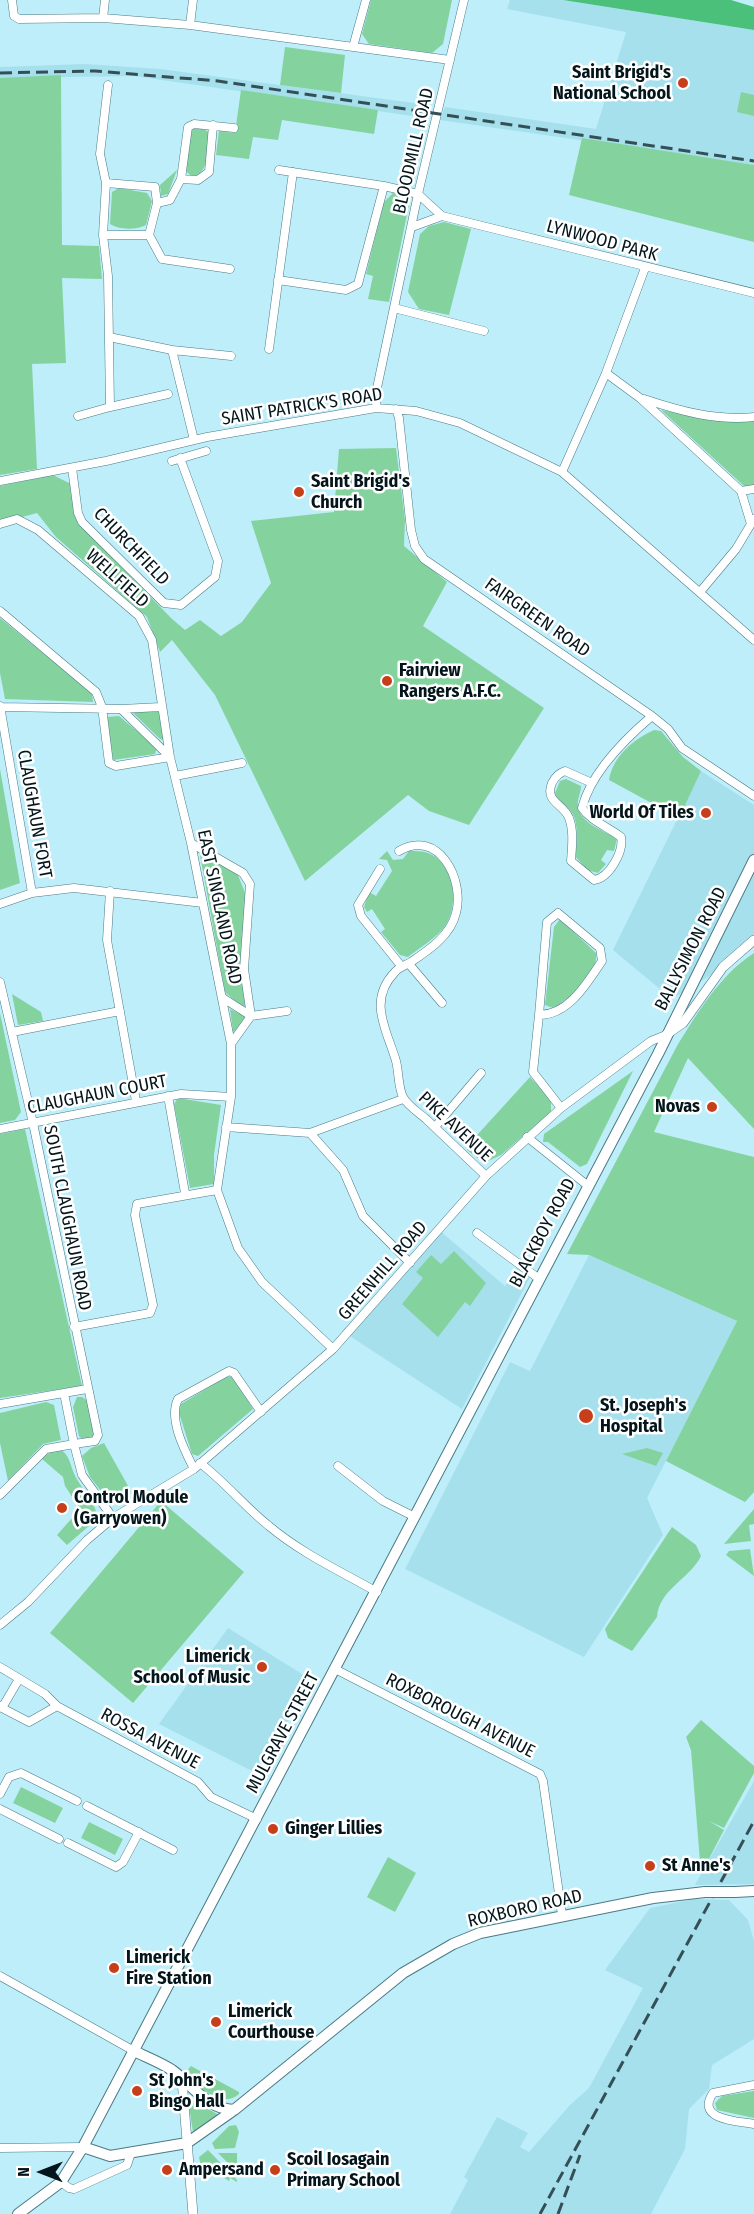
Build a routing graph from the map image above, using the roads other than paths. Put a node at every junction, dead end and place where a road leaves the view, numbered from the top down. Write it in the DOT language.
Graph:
graph roads {
  1 [pos="12,0"];
  2 [pos="105,0"];
  3 [pos="193,0"];
  4 [pos="366,0"];
  5 [pos="464,0"];
  6 [pos="103,18"];
  7 [pos="190,25"];
  8 [pos="353,47"];
  9 [pos="450,60"];
  10 [pos="108,85"];
  11 [pos="213,125"];
  12 [pos="234,128"];
  13 [pos="279,170"];
  14 [pos="293,172"];
  15 [pos="181,179"];
  16 [pos="106,183"];
  17 [pos="384,186"];
  18 [pos="418,194"];
  19 [pos="157,203"];
  20 [pos="442,216"];
  21 [pos="412,227"];
  22 [pos="103,235"];
  23 [pos="149,235"];
  24 [pos="645,268"];
  25 [pos="230,269"];
  26 [pos="279,280"];
  27 [pos="754,293"];
  28 [pos="394,308"];
  29 [pos="484,331"];
  30 [pos="109,337"];
  31 [pos="269,349"];
  32 [pos="172,350"];
  33 [pos="231,356"];
  34 [pos="606,373"];
  35 [pos="168,394"];
  36 [pos="640,398"];
  37 [pos="110,407"];
  38 [pos="376,408"];
  39 [pos="396,409"];
  40 [pos="78,416"];
  41 [pos="754,417"];
  42 [pos="194,440"];
  43 [pos="206,451"];
  44 [pos="72,468"];
  45 [pos="562,472"];
  46 [pos="0,481"];
  47 [pos="754,489"];
  48 [pos="741,491"];
  49 [pos="753,522"];
  50 [pos="0,524"];
  51 [pos="700,592"];
  52 [pos="0,610"];
  53 [pos="754,640"];
  54 [pos="0,706"];
  55 [pos="102,707"];
  56 [pos="161,707"];
  57 [pos="121,709"];
  58 [pos="652,716"];
  59 [pos="170,757"];
  60 [pos="242,763"];
  61 [pos="175,776"];
  62 [pos="592,783"];
  63 [pos="754,796"];
  64 [pos="191,843"];
  65 [pos="399,851"];
  66 [pos="754,860"];
  67 [pos="380,869"];
  68 [pos="110,891"];
  69 [pos="32,893"];
  70 [pos="203,903"];
  71 [pos="0,904"];
  72 [pos="754,940"];
  73 [pos="405,965"];
  74 [pos="0,982"];
  75 [pos="223,998"];
  76 [pos="442,1003"];
  77 [pos="120,1011"];
  78 [pos="287,1011"];
  79 [pos="539,1015"];
  80 [pos="251,1016"];
  81 [pos="12,1032"];
  82 [pos="666,1035"];
  83 [pos="231,1044"];
  84 [pos="658,1054"];
  85 [pos="481,1073"];
  86 [pos="168,1096"];
  87 [pos="231,1097"];
  88 [pos="403,1099"];
  89 [pos="136,1101"];
  90 [pos="561,1108"];
  91 [pos="33,1123"];
  92 [pos="226,1127"];
  93 [pos="435,1127"];
  94 [pos="0,1129"];
  95 [pos="310,1133"];
  96 [pos="527,1137"];
  97 [pos="486,1176"];
  98 [pos="587,1185"];
  99 [pos="217,1190"];
  100 [pos="185,1194"];
  101 [pos="477,1233"];
  102 [pos="410,1263"];
  103 [pos="538,1278"];
  104 [pos="74,1327"];
  105 [pos="333,1349"];
  106 [pos="87,1389"];
  107 [pos="64,1393"];
  108 [pos="0,1404"];
  109 [pos="261,1412"];
  110 [pos="459,1429"];
  111 [pos="74,1444"];
  112 [pos="197,1466"];
  113 [pos="338,1466"];
  114 [pos="0,1495"];
  115 [pos="415,1517"];
  116 [pos="113,1518"];
  117 [pos="377,1592"];
  118 [pos="0,1625"];
  119 [pos="0,1667"];
  120 [pos="335,1669"];
  121 [pos="19,1679"];
  122 [pos="57,1706"];
  123 [pos="1,1707"];
  124 [pos="0,1794"];
  125 [pos="77,1801"];
  126 [pos="87,1806"];
  127 [pos="0,1809"];
  128 [pos="257,1819"];
  129 [pos="139,1832"];
  130 [pos="59,1839"];
  131 [pos="68,1844"];
  132 [pos="173,1850"];
  133 [pos="754,1891"];
  134 [pos="562,1915"];
  135 [pos="0,1976"];
  136 [pos="134,2051"];
  137 [pos="182,2080"];
  138 [pos="754,2085"];
  139 [pos="234,2110"];
  140 [pos="754,2124"];
  141 [pos="187,2143"];
  142 [pos="83,2147"];
  143 [pos="0,2148"];
  144 [pos="131,2153"];
  145 [pos="61,2182"];
  146 [pos="18,2214"];
  147 [pos="193,2214"];
  1 -- 6 [label="street"];
  2 -- 6 [label="street"];
  3 -- 7 [label="street"];
  4 -- 8 [label="street"];
  5 -- 9 [label="street, BLOODMILL ROAD"];
  6 -- 7 [label="street"];
  7 -- 8 [label="street"];
  8 -- 9 [label="street"];
  9 -- 18 [label="street, BLOODMILL ROAD"];
  10 -- 16 [label="street"];
  11 -- 12 [label="street"];
  11 -- 15 [label="street"];
  11 -- 15 [label="street"];
  13 -- 14 [label="street"];
  14 -- 17 [label="street"];
  14 -- 26 [label="street"];
  15 -- 19 [label="street"];
  16 -- 19 [label="street"];
  16 -- 22 [label="street"];
  17 -- 18 [label="street"];
  17 -- 26 [label="street"];
  18 -- 20 [label="street, LYNWOOD PARK"];
  18 -- 21 [label="street, BLOODMILL ROAD"];
  19 -- 23 [label="street"];
  20 -- 21 [label="street"];
  20 -- 24 [label="street, LYNWOOD PARK"];
  21 -- 28 [label="street, BLOODMILL ROAD"];
  22 -- 23 [label="street"];
  22 -- 30 [label="street"];
  23 -- 25 [label="street"];
  24 -- 27 [label="street, LYNWOOD PARK"];
  24 -- 34 [label="street"];
  26 -- 31 [label="street"];
  28 -- 29 [label="street"];
  28 -- 38 [label="street, BLOODMILL ROAD"];
  30 -- 32 [label="street"];
  30 -- 37 [label="street"];
  32 -- 33 [label="street"];
  32 -- 42 [label="street"];
  34 -- 36 [label="street"];
  34 -- 45 [label="street"];
  35 -- 37 [label="street"];
  36 -- 41 [label="street"];
  36 -- 48 [label="street"];
  37 -- 40 [label="street"];
  38 -- 39 [label="street, SAINT PATRICK'S ROAD"];
  38 -- 42 [label="street, SAINT PATRICK'S ROAD"];
  39 -- 45 [label="street, SAINT PATRICK'S ROAD"];
  39 -- 58 [label="street, FAIRGREEN ROAD"];
  42 -- 44 [label="street, SAINT PATRICK'S ROAD"];
  43 -- 44 [label="street, CHURCHFIELD"];
  44 -- 46 [label="street, SAINT PATRICK'S ROAD"];
  45 -- 51 [label="street, SAINT PATRICK'S ROAD"];
  47 -- 48 [label="street"];
  48 -- 49 [label="street"];
  49 -- 51 [label="street"];
  50 -- 56 [label="street, WELLFIELD"];
  51 -- 53 [label="street, SAINT PATRICK'S ROAD"];
  52 -- 55 [label="street"];
  54 -- 55 [label="street"];
  54 -- 69 [label="street, CLAUGHAUN FORT"];
  55 -- 57 [label="street"];
  55 -- 59 [label="street"];
  56 -- 57 [label="street"];
  56 -- 59 [label="street, WELLFIELD"];
  57 -- 59 [label="street"];
  58 -- 62 [label="street"];
  58 -- 63 [label="street, FAIRGREEN ROAD"];
  59 -- 61 [label="street, WELLFIELD"];
  60 -- 61 [label="street"];
  61 -- 64 [label="street, EAST SINGLAND ROAD"];
  62 -- 62 [label="street"];
  64 -- 70 [label="street, EAST SINGLAND ROAD"];
  64 -- 80 [label="street"];
  65 -- 73 [label="street, PIKE AVENUE"];
  66 -- 82 [label="main road, BALLYSIMON ROAD"];
  67 -- 73 [label="street"];
  68 -- 69 [label="street"];
  68 -- 70 [label="street"];
  68 -- 77 [label="street"];
  69 -- 71 [label="street, CLAUGHAUN FORT"];
  70 -- 75 [label="street, EAST SINGLAND ROAD"];
  72 -- 82 [label="street"];
  73 -- 76 [label="street"];
  73 -- 88 [label="street, PIKE AVENUE"];
  74 -- 81 [label="street, SOUTH CLAUGHAUN ROAD"];
  75 -- 80 [label="street"];
  75 -- 83 [label="street, EAST SINGLAND ROAD"];
  77 -- 81 [label="street"];
  77 -- 89 [label="street"];
  78 -- 80 [label="street"];
  79 -- 79 [label="street"];
  79 -- 90 [label="street"];
  80 -- 83 [label="street"];
  81 -- 91 [label="street, SOUTH CLAUGHAUN ROAD"];
  82 -- 84 [label="main road, BALLYSIMON ROAD"];
  82 -- 90 [label="street, GREENHILL ROAD"];
  83 -- 87 [label="street"];
  84 -- 98 [label="main road, BLACKBOY ROAD"];
  85 -- 93 [label="street"];
  86 -- 87 [label="street, CLAUGHAUN COURT"];
  86 -- 89 [label="street, CLAUGHAUN COURT"];
  86 -- 100 [label="street"];
  87 -- 92 [label="street"];
  88 -- 93 [label="street, PIKE AVENUE"];
  88 -- 95 [label="street"];
  89 -- 91 [label="street, CLAUGHAUN COURT"];
  90 -- 96 [label="street, GREENHILL ROAD"];
  91 -- 94 [label="street, CLAUGHAUN COURT"];
  91 -- 104 [label="street, SOUTH CLAUGHAUN ROAD"];
  92 -- 95 [label="street"];
  92 -- 99 [label="street"];
  93 -- 97 [label="street, PIKE AVENUE"];
  95 -- 102 [label="street"];
  96 -- 97 [label="street, GREENHILL ROAD"];
  96 -- 98 [label="street"];
  97 -- 102 [label="street, GREENHILL ROAD"];
  98 -- 103 [label="main road, BLACKBOY ROAD"];
  99 -- 100 [label="street"];
  99 -- 105 [label="street"];
  100 -- 104 [label="street"];
  101 -- 103 [label="street"];
  102 -- 105 [label="street, GREENHILL ROAD"];
  103 -- 110 [label="main road, BLACKBOY ROAD"];
  104 -- 106 [label="street, SOUTH CLAUGHAUN ROAD"];
  105 -- 109 [label="street, GREENHILL ROAD"];
  106 -- 107 [label="street"];
  106 -- 111 [label="street, SOUTH CLAUGHAUN ROAD"];
  107 -- 108 [label="street"];
  107 -- 111 [label="street"];
  109 -- 112 [label="street, GREENHILL ROAD"];
  109 -- 112 [label="street"];
  110 -- 115 [label="main road, MULGRAVE STREET"];
  111 -- 114 [label="street"];
  111 -- 116 [label="street"];
  112 -- 116 [label="street, GREENHILL ROAD"];
  112 -- 117 [label="street"];
  113 -- 115 [label="street"];
  115 -- 117 [label="main road, MULGRAVE STREET"];
  116 -- 118 [label="street, GREENHILL ROAD"];
  117 -- 120 [label="main road, MULGRAVE STREET"];
  119 -- 121 [label="street, ROSSA AVENUE"];
  120 -- 128 [label="main road, MULGRAVE STREET"];
  120 -- 134 [label="street, ROXBOROUGH AVENUE"];
  121 -- 122 [label="street, ROSSA AVENUE"];
  121 -- 123 [label="street"];
  122 -- 123 [label="street"];
  122 -- 128 [label="street, ROSSA AVENUE"];
  124 -- 125 [label="street"];
  126 -- 129 [label="street"];
  127 -- 130 [label="street"];
  128 -- 136 [label="main road, MULGRAVE STREET"];
  129 -- 131 [label="street"];
  129 -- 132 [label="street"];
  133 -- 134 [label="main road, ROXBORO ROAD, bridge"];
  134 -- 139 [label="main road, ROXBORO ROAD"];
  135 -- 136 [label="street"];
  136 -- 137 [label="main road"];
  136 -- 142 [label="main road, MULGRAVE STREET"];
  137 -- 139 [label="main road"];
  137 -- 141 [label="street"];
  138 -- 140 [label="street"];
  139 -- 141 [label="main road, ROXBORO ROAD"];
  141 -- 144 [label="main road, ROXBORO ROAD"];
  141 -- 147 [label="street"];
  142 -- 143 [label="street"];
  142 -- 144 [label="main road, ROXBORO ROAD"];
  142 -- 145 [label="main road, MULGRAVE STREET"];
  144 -- 145 [label="street"];
  145 -- 146 [label="main road, MULGRAVE STREET"];
}
